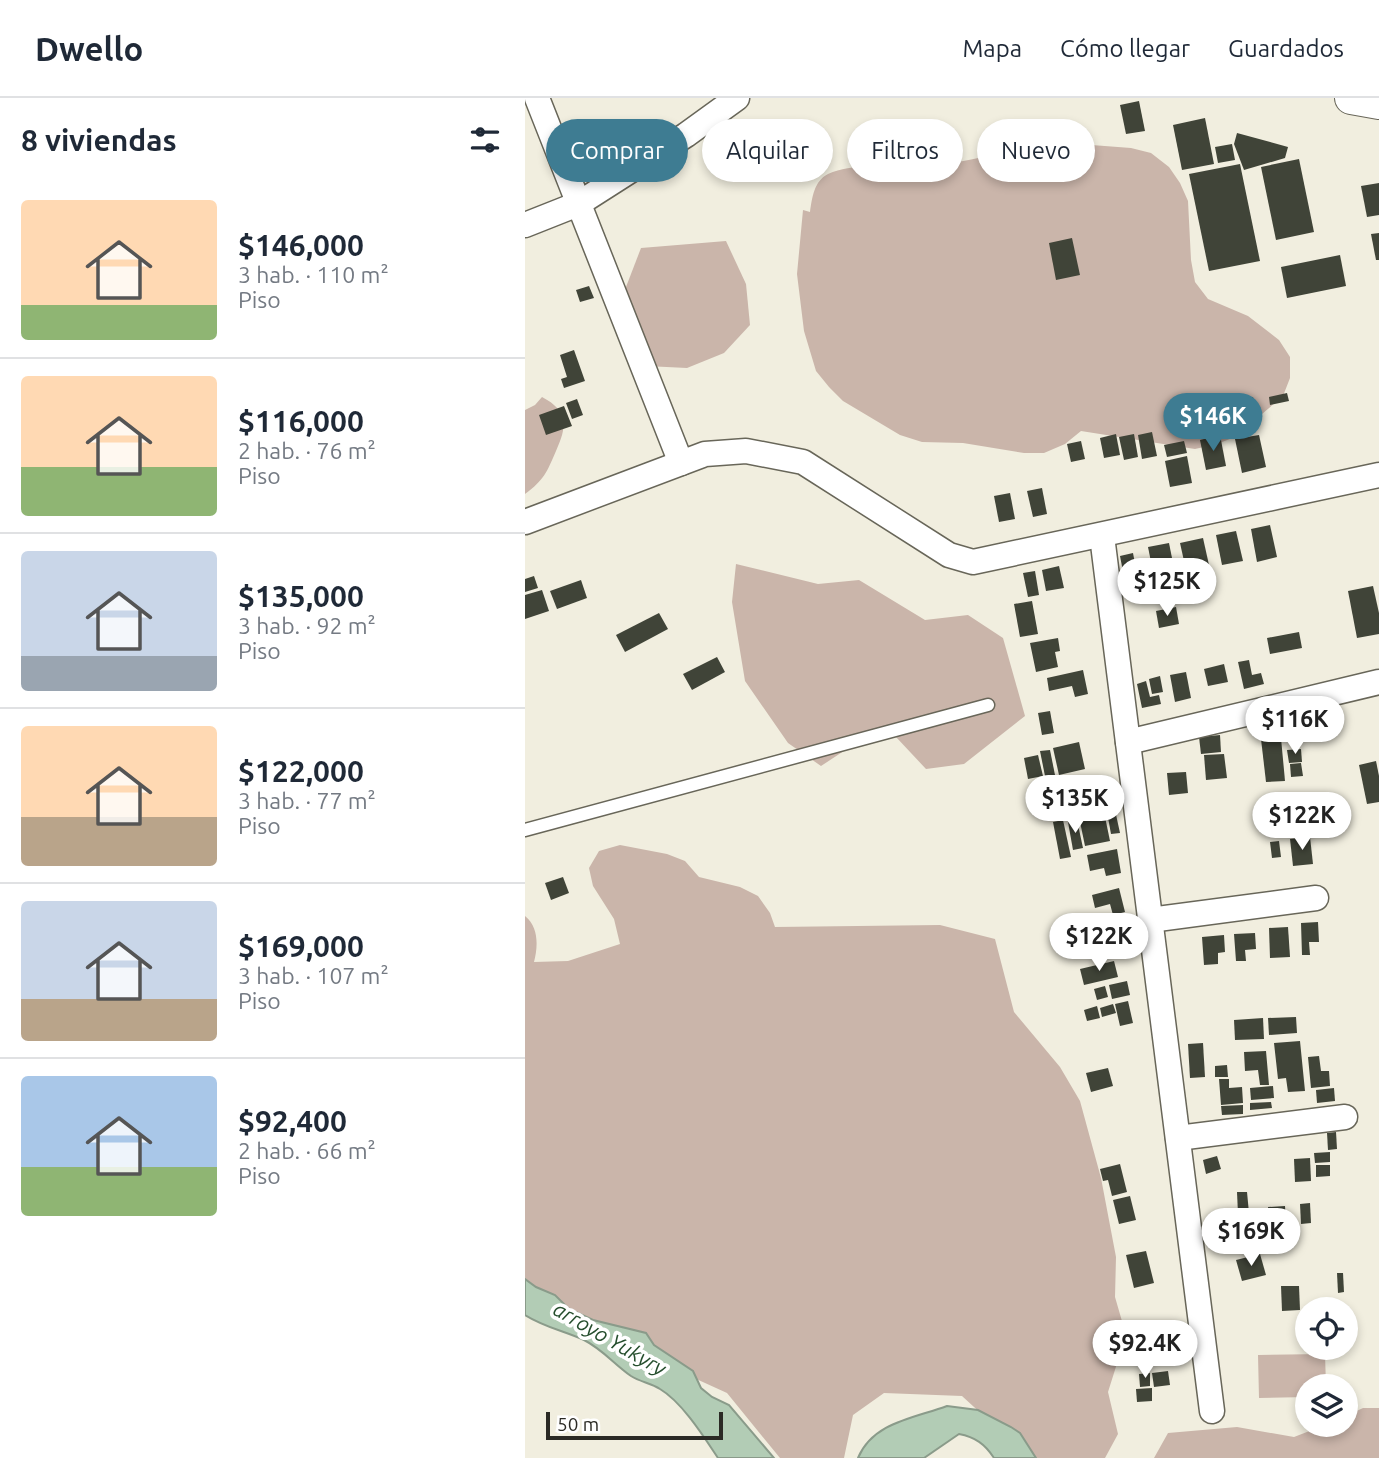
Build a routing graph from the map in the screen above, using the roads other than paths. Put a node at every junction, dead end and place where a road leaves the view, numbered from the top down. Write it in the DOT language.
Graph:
graph roads {
  1 [pos="537,98"];
  2 [pos="737,98"];
  3 [pos="1351,98"];
  4 [pos="1379,103"];
  5 [pos="578,204"];
  6 [pos="525,225"];
  7 [pos="681,463"];
  8 [pos="1379,475"];
  9 [pos="525,522"];
  10 [pos="1101,536"];
  11 [pos="1379,681"];
  12 [pos="988,705"];
  13 [pos="1128,741"];
  14 [pos="525,830"];
  15 [pos="1316,898"];
  16 [pos="1150,920"];
  17 [pos="1345,1116"];
  18 [pos="1178,1138"];
  19 [pos="1212,1411"];
  1 -- 5 [label="street"];
  2 -- 5 [label="street"];
  3 -- 4 [label="street"];
  5 -- 6 [label="street"];
  5 -- 7 [label="street"];
  7 -- 9 [label="street"];
  7 -- 10 [label="street"];
  8 -- 10 [label="street"];
  10 -- 13 [label="street"];
  11 -- 13 [label="street"];
  12 -- 14 [label="lane"];
  13 -- 16 [label="street"];
  15 -- 16 [label="street"];
  16 -- 18 [label="street"];
  17 -- 18 [label="street"];
  18 -- 19 [label="street"];
}
